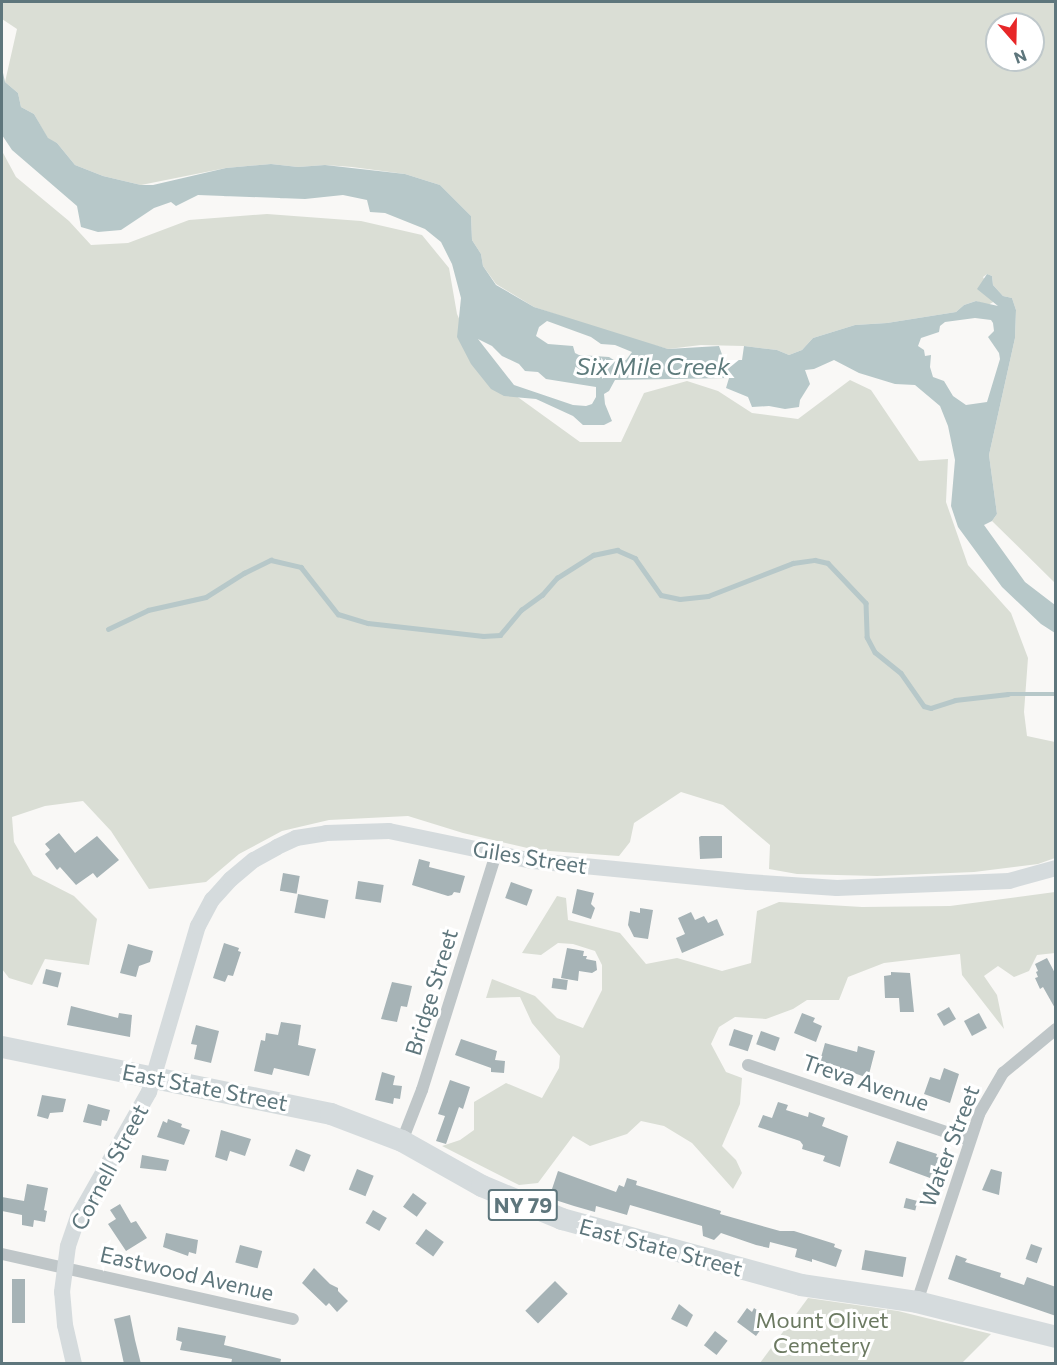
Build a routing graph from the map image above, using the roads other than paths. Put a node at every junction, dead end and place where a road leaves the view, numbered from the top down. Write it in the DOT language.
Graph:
graph roads {
  1 [pos="496,854"];
  2 [pos="1056,868"];
  3 [pos="1056,1029"];
  4 [pos="2,1047"];
  5 [pos="748,1065"];
  6 [pos="154,1078"];
  7 [pos="970,1140"];
  8 [pos="402,1141"];
  9 [pos="2,1254"];
  10 [pos="66,1267"];
  11 [pos="917,1302"];
  12 [pos="293,1319"];
  13 [pos="1056,1337"];
  14 [pos="74,1364"];
  1 -- 2 [label="street, Giles Street"];
  1 -- 6 [label="street, Giles Street"];
  1 -- 8 [label="street, Bridge Street"];
  3 -- 7 [label="street, Water Street"];
  4 -- 6 [label="highway, East State Street / NY 79"];
  5 -- 7 [label="street, Treva Avenue"];
  6 -- 8 [label="highway, East State Street / NY 79"];
  6 -- 10 [label="street, Cornell Street"];
  7 -- 11 [label="street, Water Street"];
  8 -- 11 [label="highway, East State Street / NY 79"];
  9 -- 10 [label="street, Eastwood Avenue"];
  10 -- 12 [label="street, Eastwood Avenue"];
  10 -- 14 [label="street, Cornell Street"];
  11 -- 13 [label="highway, East State Street / NY 79"];
}
